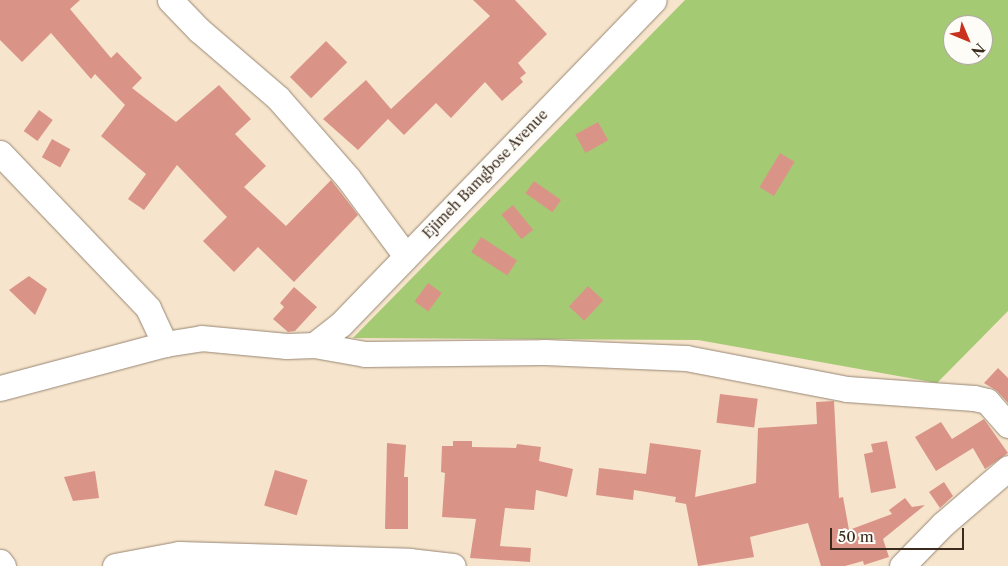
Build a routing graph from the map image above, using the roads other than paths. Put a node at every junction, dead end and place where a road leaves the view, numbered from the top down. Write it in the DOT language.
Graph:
graph roads {
  1 [pos="170,0"];
  2 [pos="654,0"];
  3 [pos="0,153"];
  4 [pos="406,256"];
  5 [pos="165,344"];
  6 [pos="314,345"];
  7 [pos="0,388"];
  8 [pos="1008,425"];
  9 [pos="1008,468"];
  10 [pos="0,562"];
  11 [pos="3,566"];
  12 [pos="115,566"];
  13 [pos="453,566"];
  14 [pos="902,566"];
  1 -- 4 [label="street"];
  2 -- 4 [label="street, Ejimeh Bamgbose Avenue"];
  3 -- 5 [label="street"];
  4 -- 6 [label="street, Ejimeh Bamgbose Avenue"];
  5 -- 6 [label="street"];
  5 -- 7 [label="street"];
  6 -- 8 [label="street"];
  9 -- 14 [label="street"];
  10 -- 11 [label="street"];
  12 -- 13 [label="street"];
}
